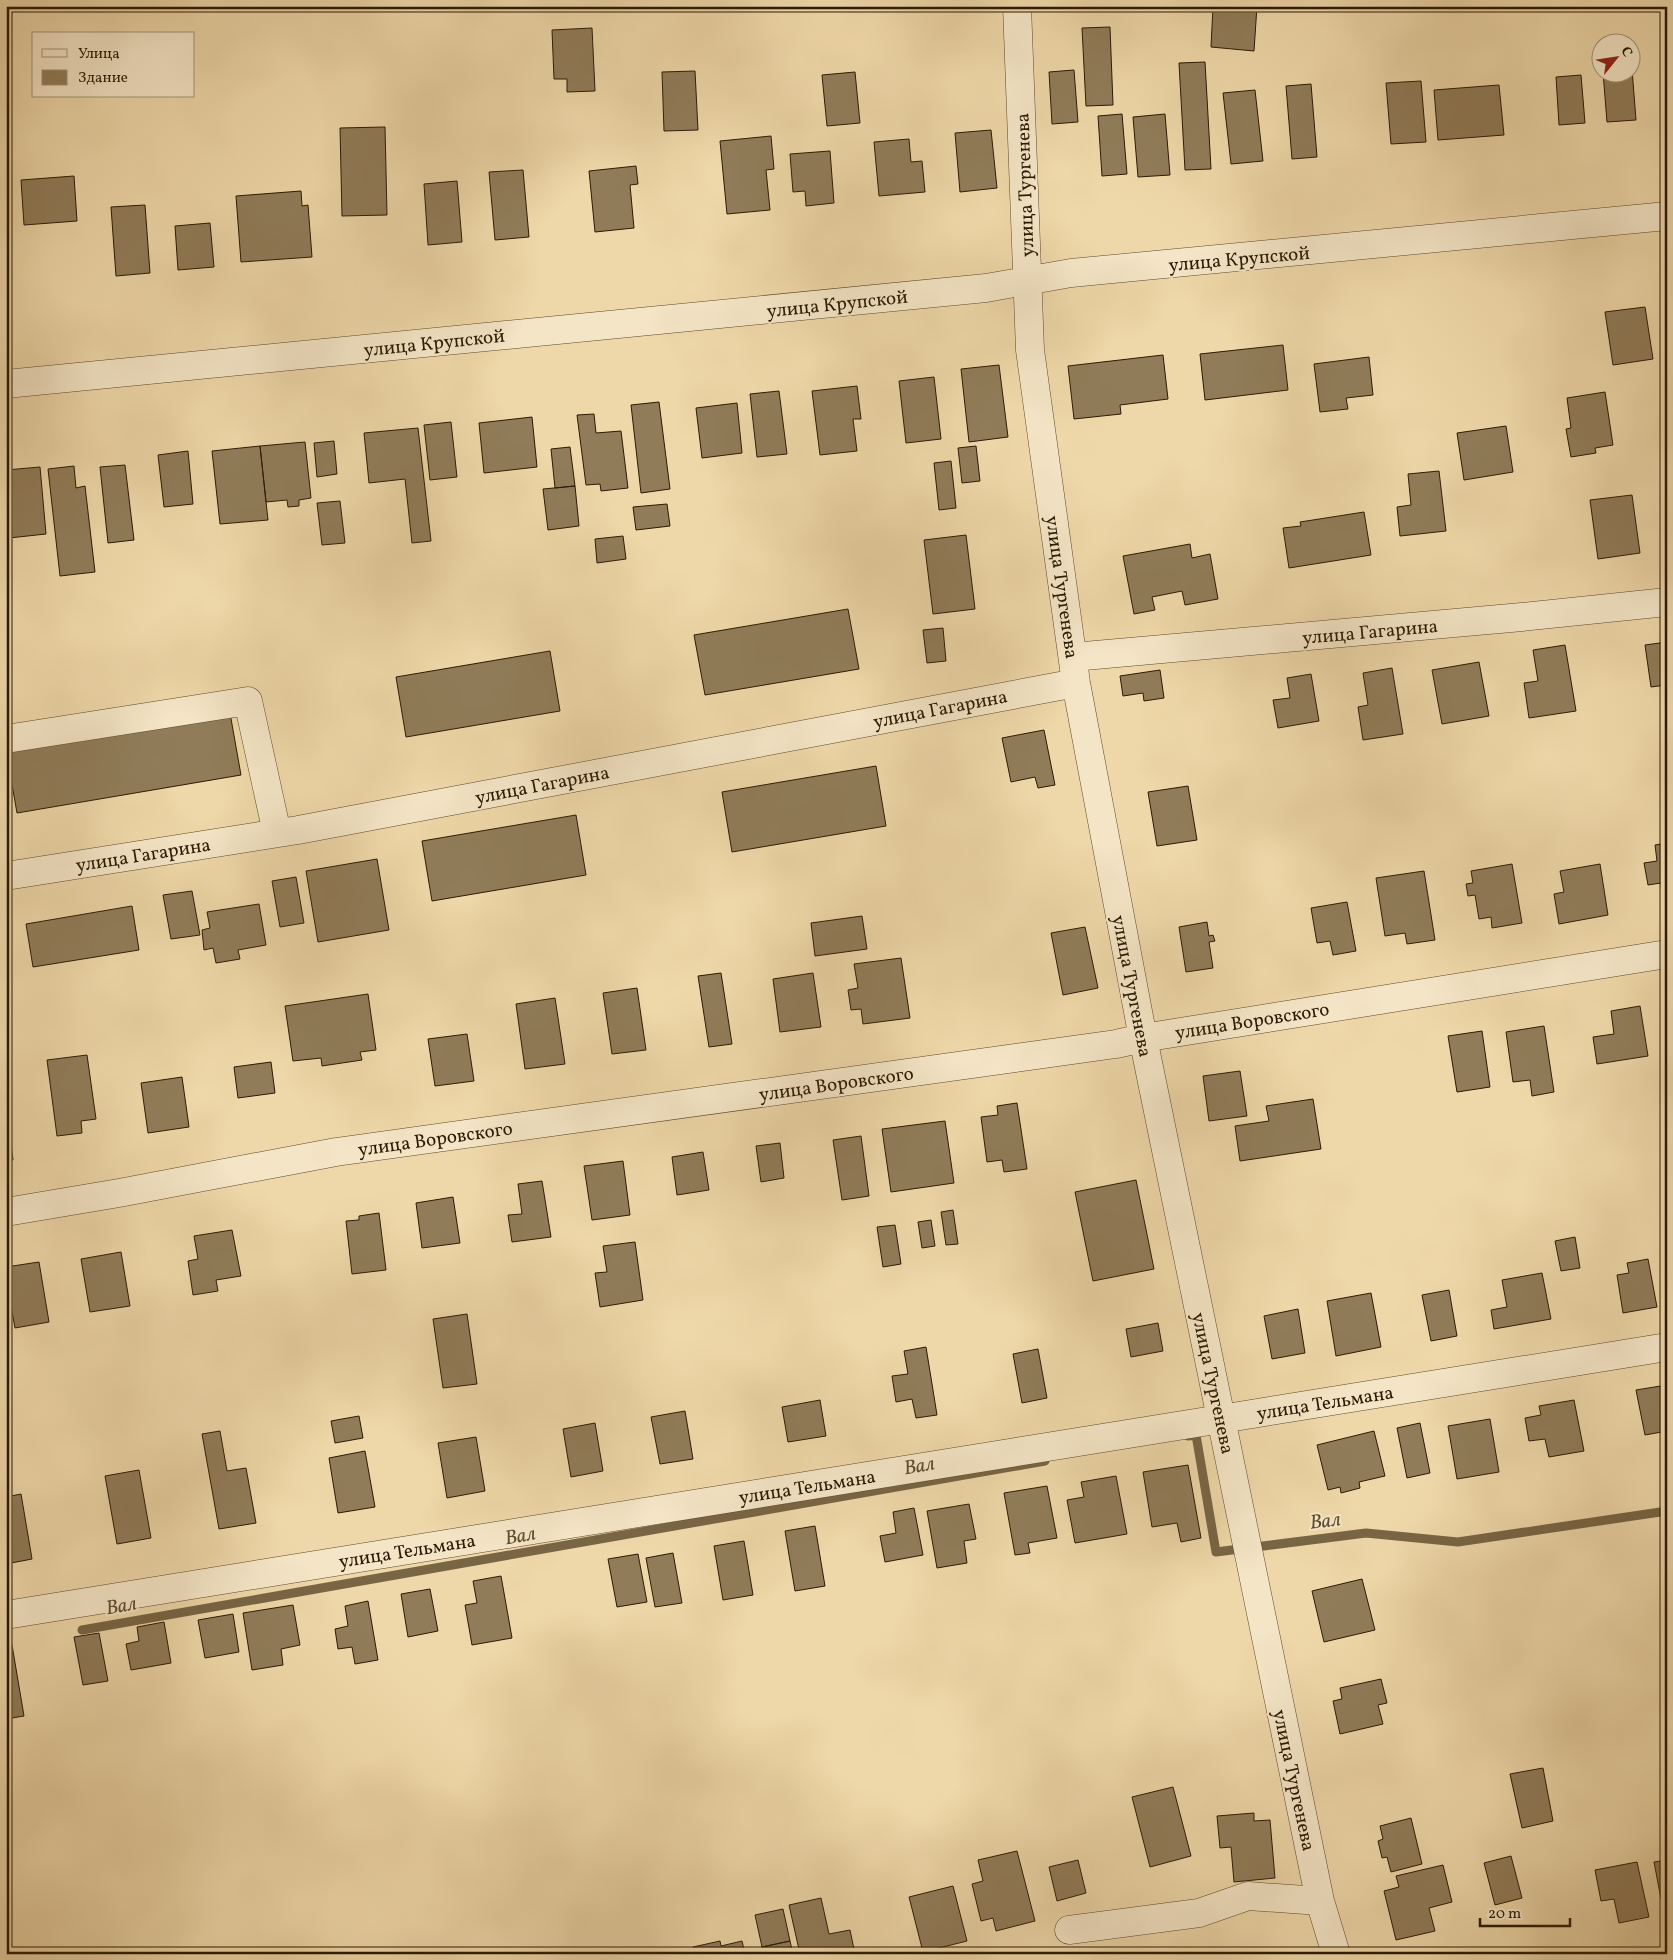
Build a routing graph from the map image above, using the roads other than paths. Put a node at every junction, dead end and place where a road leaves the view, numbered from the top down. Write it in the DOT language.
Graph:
graph roads {
  1 [pos="1017,6"];
  2 [pos="1667,216"];
  3 [pos="1028,281"];
  4 [pos="6,384"];
  5 [pos="1667,602"];
  6 [pos="1074,670"];
  7 [pos="6,739"];
  8 [pos="277,833"];
  9 [pos="6,876"];
  10 [pos="1667,954"];
  11 [pos="1143,1038"];
  12 [pos="6,1212"];
  13 [pos="1667,1347"];
  14 [pos="1221,1419"];
  15 [pos="6,1615"];
  16 [pos="1320,1901"];
  17 [pos="1069,1930"];
  18 [pos="1336,1954"];
  1 -- 3 [label="street, улица Тургенева"];
  2 -- 3 [label="street, улица Крупской"];
  3 -- 4 [label="street, улица Крупской"];
  3 -- 6 [label="street, улица Тургенева"];
  5 -- 6 [label="street, улица Гагарина"];
  6 -- 8 [label="street, улица Гагарина"];
  6 -- 11 [label="street, улица Тургенева"];
  7 -- 8 [label="street"];
  8 -- 9 [label="street, улица Гагарина"];
  10 -- 11 [label="street, улица Воровского"];
  11 -- 12 [label="street, улица Воровского"];
  11 -- 14 [label="street, улица Тургенева"];
  13 -- 14 [label="street, улица Тельмана"];
  14 -- 15 [label="street, улица Тельмана"];
  14 -- 16 [label="street, улица Тургенева"];
  16 -- 17 [label="street"];
  16 -- 18 [label="street, улица Тургенева"];
}
